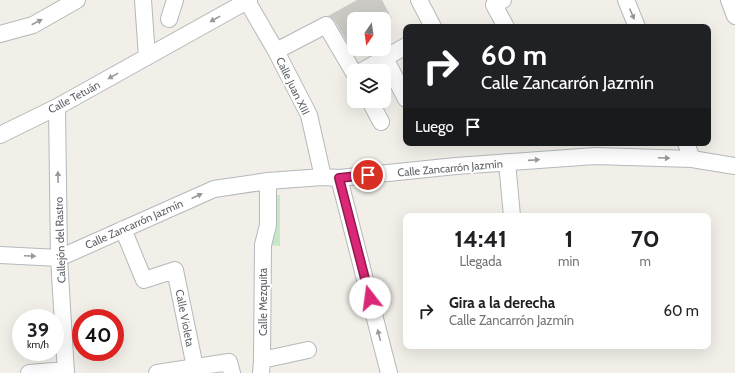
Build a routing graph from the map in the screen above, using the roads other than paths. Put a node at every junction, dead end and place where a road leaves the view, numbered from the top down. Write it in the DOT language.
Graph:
graph roads {
  1 [pos="77,0"];
  2 [pos="143,0"];
  3 [pos="175,0"];
  4 [pos="248,0"];
  5 [pos="418,0"];
  6 [pos="626,0"];
  7 [pos="729,0"];
  8 [pos="499,2"];
  9 [pos="735,16"];
  10 [pos="169,19"];
  11 [pos="431,24"];
  12 [pos="505,24"];
  13 [pos="636,24"];
  14 [pos="0,34"];
  15 [pos="403,48"];
  16 [pos="276,51"];
  17 [pos="147,57"];
  18 [pos="385,58"];
  19 [pos="349,64"];
  20 [pos="374,64"];
  21 [pos="403,93"];
  22 [pos="57,107"];
  23 [pos="374,108"];
  24 [pos="381,122"];
  25 [pos="0,135"];
  26 [pos="687,146"];
  27 [pos="692,159"];
  28 [pos="507,162"];
  29 [pos="735,166"];
  30 [pos="321,172"];
  31 [pos="339,178"];
  32 [pos="268,181"];
  33 [pos="512,213"];
  34 [pos="123,229"];
  35 [pos="0,255"];
  36 [pos="59,258"];
  37 [pos="308,350"];
  38 [pos="195,367"];
  39 [pos="230,367"];
  40 [pos="262,367"];
  41 [pos="66,371"];
  42 [pos="29,373"];
  43 [pos="157,373"];
  44 [pos="389,373"];
  14 -- 1 [label="street, one-way"];
  2 -- 17 [label="street"];
  3 -- 10 [label="street"];
  4 -- 16 [label="street, Calle Juan XIII"];
  4 -- 17 [label="street, Calle Tetuán, one-way"];
  5 -- 11 [label="street"];
  6 -- 13 [label="street, one-way"];
  7 -- 9 [label="street"];
  8 -- 12 [label="street"];
  15 -- 18 [label="street"];
  16 -- 19 [label="street"];
  16 -- 30 [label="street, Calle Juan XIII"];
  17 -- 22 [label="street, Calle Tetuán, one-way"];
  18 -- 20 [label="street"];
  18 -- 21 [label="street"];
  22 -- 25 [label="street, Calle Tetuán"];
  36 -- 22 [label="street, Callejón del Rastro, one-way"];
  23 -- 24 [label="street"];
  26 -- 27 [label="street"];
  28 -- 27 [label="street, Calle Zancarrón Jazmín, one-way"];
  27 -- 29 [label="street, Calle Zancarrón Jazmín"];
  28 -- 31 [label="street, Calle Zancarrón Jazmín"];
  28 -- 33 [label="street"];
  30 -- 31 [label="street, Calle Zancarrón Jazmín"];
  30 -- 32 [label="street, Calle Zancarrón Jazmín"];
  44 -- 31 [label="street, one-way"];
  34 -- 32 [label="street, Calle Zancarrón Jazmín, one-way"];
  32 -- 40 [label="street, Calle Mezquita"];
  34 -- 36 [label="street, Calle Zancarrón Jazmín"];
  34 -- 38 [label="street, Calle Violeta"];
  35 -- 36 [label="street, one-way"];
  36 -- 41 [label="street, Callejón del Rastro"];
  37 -- 40 [label="street, Calle Mezquita"];
  38 -- 39 [label="street"];
  38 -- 43 [label="street"];
  41 -- 42 [label="street"];
}
